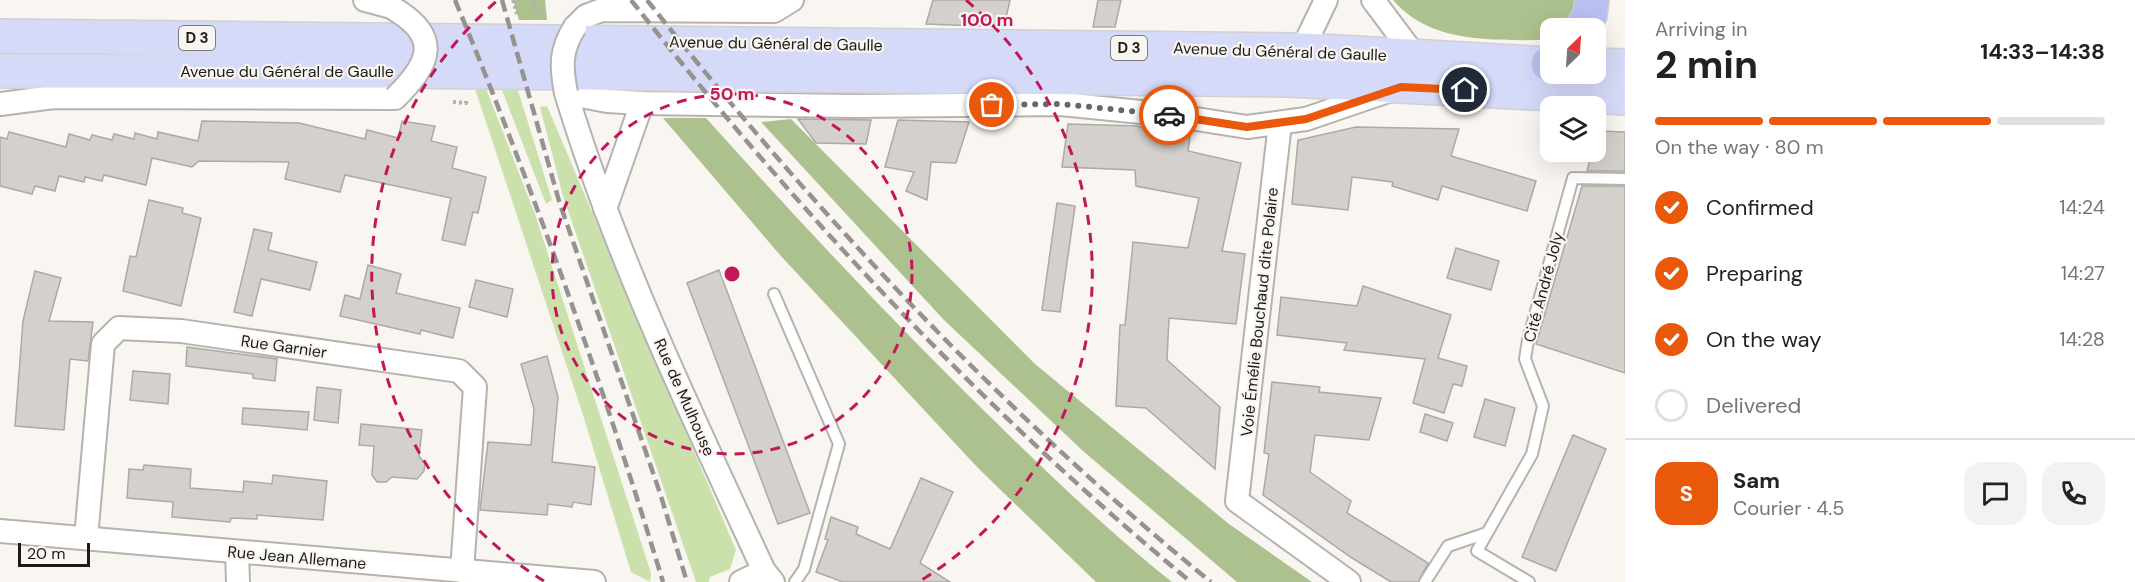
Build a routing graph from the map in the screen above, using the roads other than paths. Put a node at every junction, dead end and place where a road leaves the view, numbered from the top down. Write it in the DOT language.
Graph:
graph roads {
  1 [pos="365,0"];
  2 [pos="792,0"];
  3 [pos="1326,0"];
  4 [pos="1373,0"];
  5 [pos="1592,0"];
  6 [pos="1588,18"];
  7 [pos="0,36"];
  8 [pos="1302,50"];
  9 [pos="1415,56"];
  10 [pos="1540,62"];
  11 [pos="1606,65"];
  12 [pos="1625,66"];
  13 [pos="0,71"];
  14 [pos="1401,87"];
  15 [pos="566,93"];
  16 [pos="1540,98"];
  17 [pos="1625,98"];
  18 [pos="1606,100"];
  19 [pos="642,103"];
  20 [pos="0,104"];
  21 [pos="1280,123"];
  22 [pos="1625,178"];
  23 [pos="605,209"];
  24 [pos="774,294"];
  25 [pos="0,531"];
  26 [pos="1487,533"];
  27 [pos="86,538"];
  28 [pos="232,551"];
  29 [pos="462,571"];
  30 [pos="769,576"];
  31 [pos="238,582"];
  32 [pos="594,582"];
  33 [pos="741,582"];
  34 [pos="795,582"];
  35 [pos="1349,582"];
  36 [pos="1425,582"];
  37 [pos="1529,582"];
  1 -- 20 [label="street, Avenue du Général de Gaulle, bridge"];
  2 -- 15 [label="street, Rue de Mulhouse, bridge"];
  3 -- 8 [label="street"];
  4 -- 9 [label="street"];
  5 -- 6 [label="highway"];
  7 -- 8 [label="main road, Avenue du Général de Gaulle / D 3"];
  8 -- 9 [label="main road, Avenue du Général de Gaulle / D 3"];
  9 -- 10 [label="main road, Avenue du Général de Gaulle / D 3"];
  11 -- 12 [label="main road"];
  13 -- 14 [label="main road, Avenue du Général de Gaulle / D 3"];
  14 -- 16 [label="main road, Avenue du Général de Gaulle / D 3"];
  14 -- 21 [label="street, Avenue du Général de Gaulle"];
  15 -- 19 [label="street, Avenue du Général de Gaulle"];
  15 -- 23 [label="street, Rue de Mulhouse"];
  17 -- 18 [label="main road, Avenue du Général de Gaulle / D 3"];
  19 -- 21 [label="street, Avenue du Général de Gaulle"];
  19 -- 23 [label="street"];
  21 -- 35 [label="street, Voie Émélie Bouchaud dite Polaire"];
  22 -- 26 [label="lane, Cité André Joly"];
  23 -- 30 [label="street, Rue de Mulhouse"];
  24 -- 34 [label="lane"];
  25 -- 27 [label="street, Rue Jean Allemane"];
  26 -- 36 [label="lane"];
  26 -- 37 [label="lane, Cité André Joly"];
  27 -- 28 [label="street, Rue Jean Allemane"];
  27 -- 29 [label="street, Rue Garnier"];
  28 -- 29 [label="street, Rue Jean Allemane"];
  28 -- 31 [label="street"];
  29 -- 32 [label="street, Rue Jean Allemane"];
  30 -- 33 [label="street"];
}
